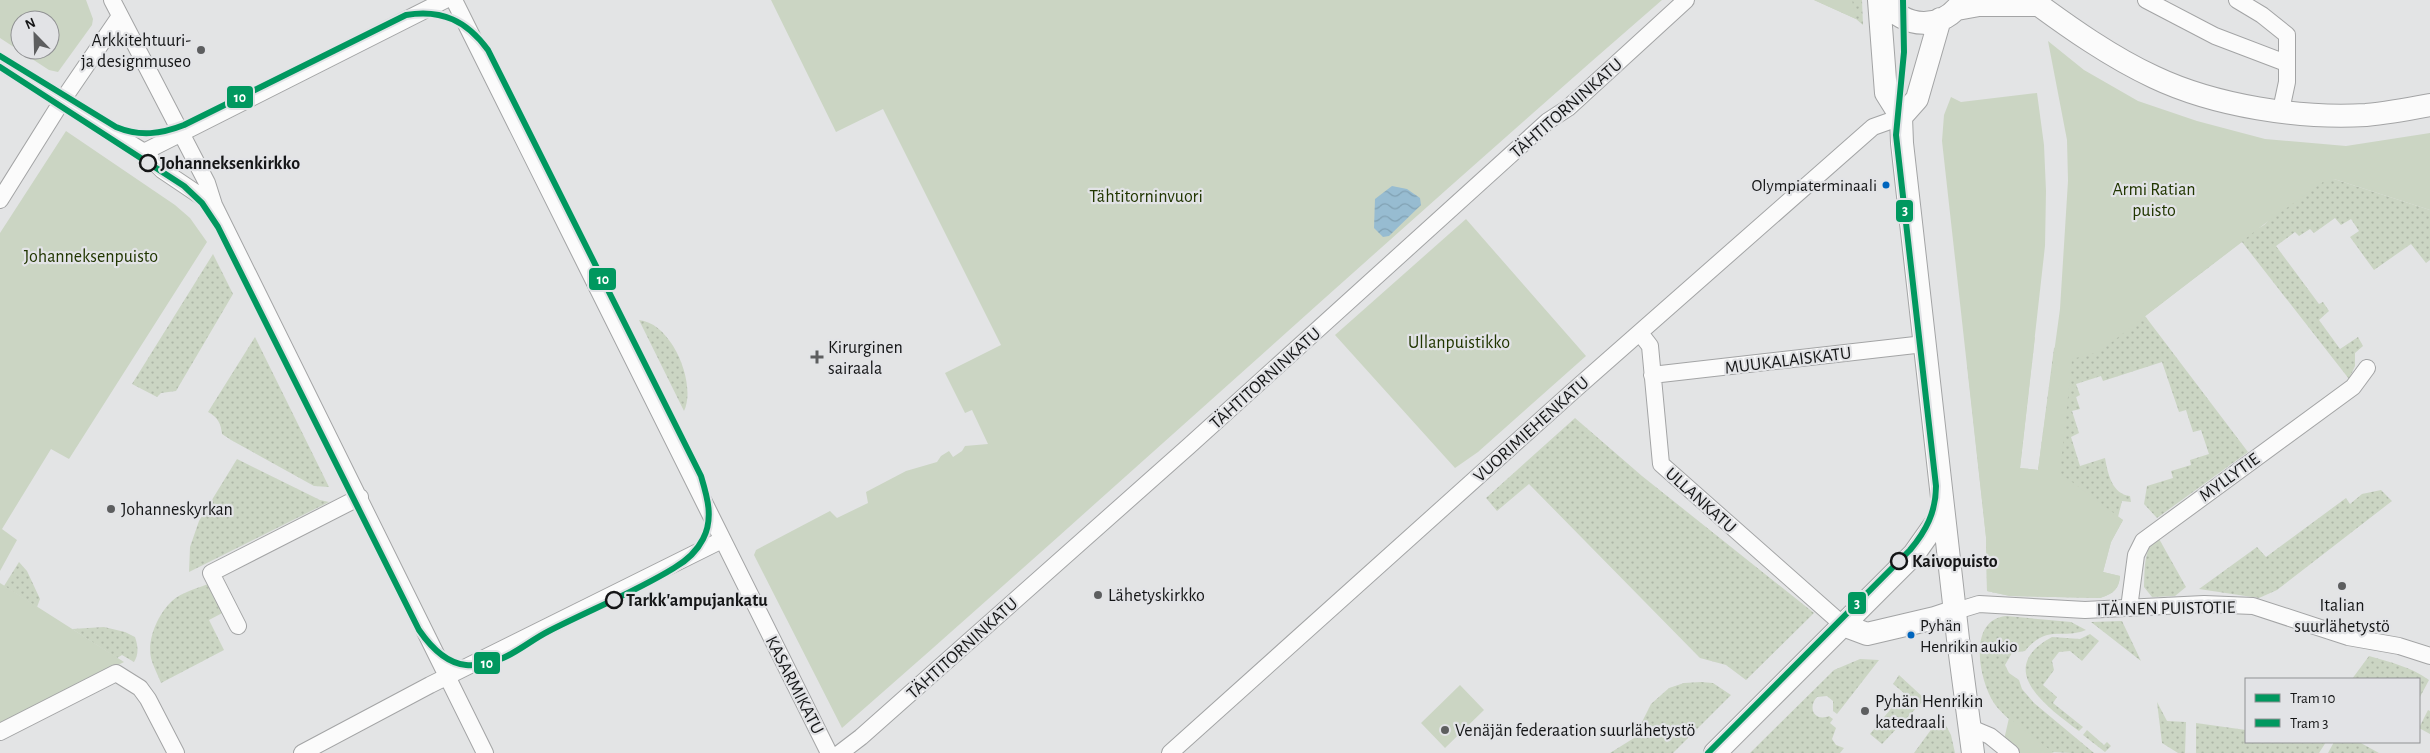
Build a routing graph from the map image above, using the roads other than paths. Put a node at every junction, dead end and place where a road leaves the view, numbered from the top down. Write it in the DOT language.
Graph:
graph roads {
  1 [pos="112,0"];
  2 [pos="445,0"];
  3 [pos="454,0"];
  4 [pos="1686,0"];
  5 [pos="1879,0"];
  6 [pos="1884,0"];
  7 [pos="2146,0"];
  8 [pos="2237,0"];
  9 [pos="2035,2"];
  10 [pos="1953,9"];
  11 [pos="120,16"];
  12 [pos="0,62"];
  13 [pos="2286,63"];
  14 [pos="62,101"];
  15 [pos="2430,104"];
  16 [pos="2281,110"];
  17 [pos="1901,117"];
  18 [pos="182,134"];
  19 [pos="144,152"];
  20 [pos="0,200"];
  21 [pos="214,205"];
  22 [pos="1640,333"];
  23 [pos="1924,344"];
  24 [pos="2367,368"];
  25 [pos="1652,375"];
  26 [pos="360,497"];
  27 [pos="1943,513"];
  28 [pos="722,540"];
  29 [pos="2129,608"];
  30 [pos="1956,611"];
  31 [pos="1843,625"];
  32 [pos="238,626"];
  33 [pos="2430,656"];
  34 [pos="448,676"];
  35 [pos="1971,728"];
  36 [pos="0,732"];
  37 [pos="176,753"];
  38 [pos="302,753"];
  39 [pos="485,753"];
  40 [pos="829,753"];
  41 [pos="840,753"];
  42 [pos="1170,753"];
  43 [pos="1715,753"];
  44 [pos="1973,753"];
  45 [pos="2011,753"];
  1 -- 11 [label="street"];
  2 -- 18 [label="street"];
  3 -- 28 [label="street, KASARMIKATU"];
  4 -- 41 [label="street, TÄHTITORNINKATU"];
  5 -- 17 [label="street"];
  6 -- 10 [label="street"];
  7 -- 13 [label="street"];
  8 -- 13 [label="street"];
  9 -- 10 [label="street"];
  9 -- 16 [label="street"];
  10 -- 17 [label="street"];
  11 -- 14 [label="street"];
  11 -- 18 [label="street"];
  12 -- 14 [label="street"];
  13 -- 16 [label="street"];
  14 -- 19 [label="street"];
  14 -- 20 [label="street"];
  15 -- 16 [label="street"];
  17 -- 22 [label="street, VUORIMIEHENKATU"];
  17 -- 23 [label="street"];
  18 -- 19 [label="street"];
  18 -- 21 [label="street"];
  19 -- 21 [label="street"];
  21 -- 26 [label="street"];
  22 -- 25 [label="street, ULLANKATU"];
  22 -- 42 [label="street, VUORIMIEHENKATU"];
  23 -- 25 [label="street, MUUKALAISKATU"];
  23 -- 27 [label="street"];
  24 -- 29 [label="street, MYLLYTIE"];
  25 -- 31 [label="street, ULLANKATU"];
  26 -- 32 [label="street"];
  26 -- 34 [label="street"];
  27 -- 30 [label="street"];
  27 -- 31 [label="street"];
  28 -- 34 [label="street"];
  28 -- 40 [label="street, KASARMIKATU"];
  29 -- 30 [label="street, ITÄINEN PUISTOTIE"];
  29 -- 33 [label="street, ITÄINEN PUISTOTIE"];
  30 -- 31 [label="street"];
  30 -- 35 [label="street"];
  31 -- 43 [label="street"];
  34 -- 38 [label="street"];
  34 -- 39 [label="street"];
  35 -- 44 [label="street"];
  35 -- 45 [label="street"];
  36 -- 37 [label="street"];
}
